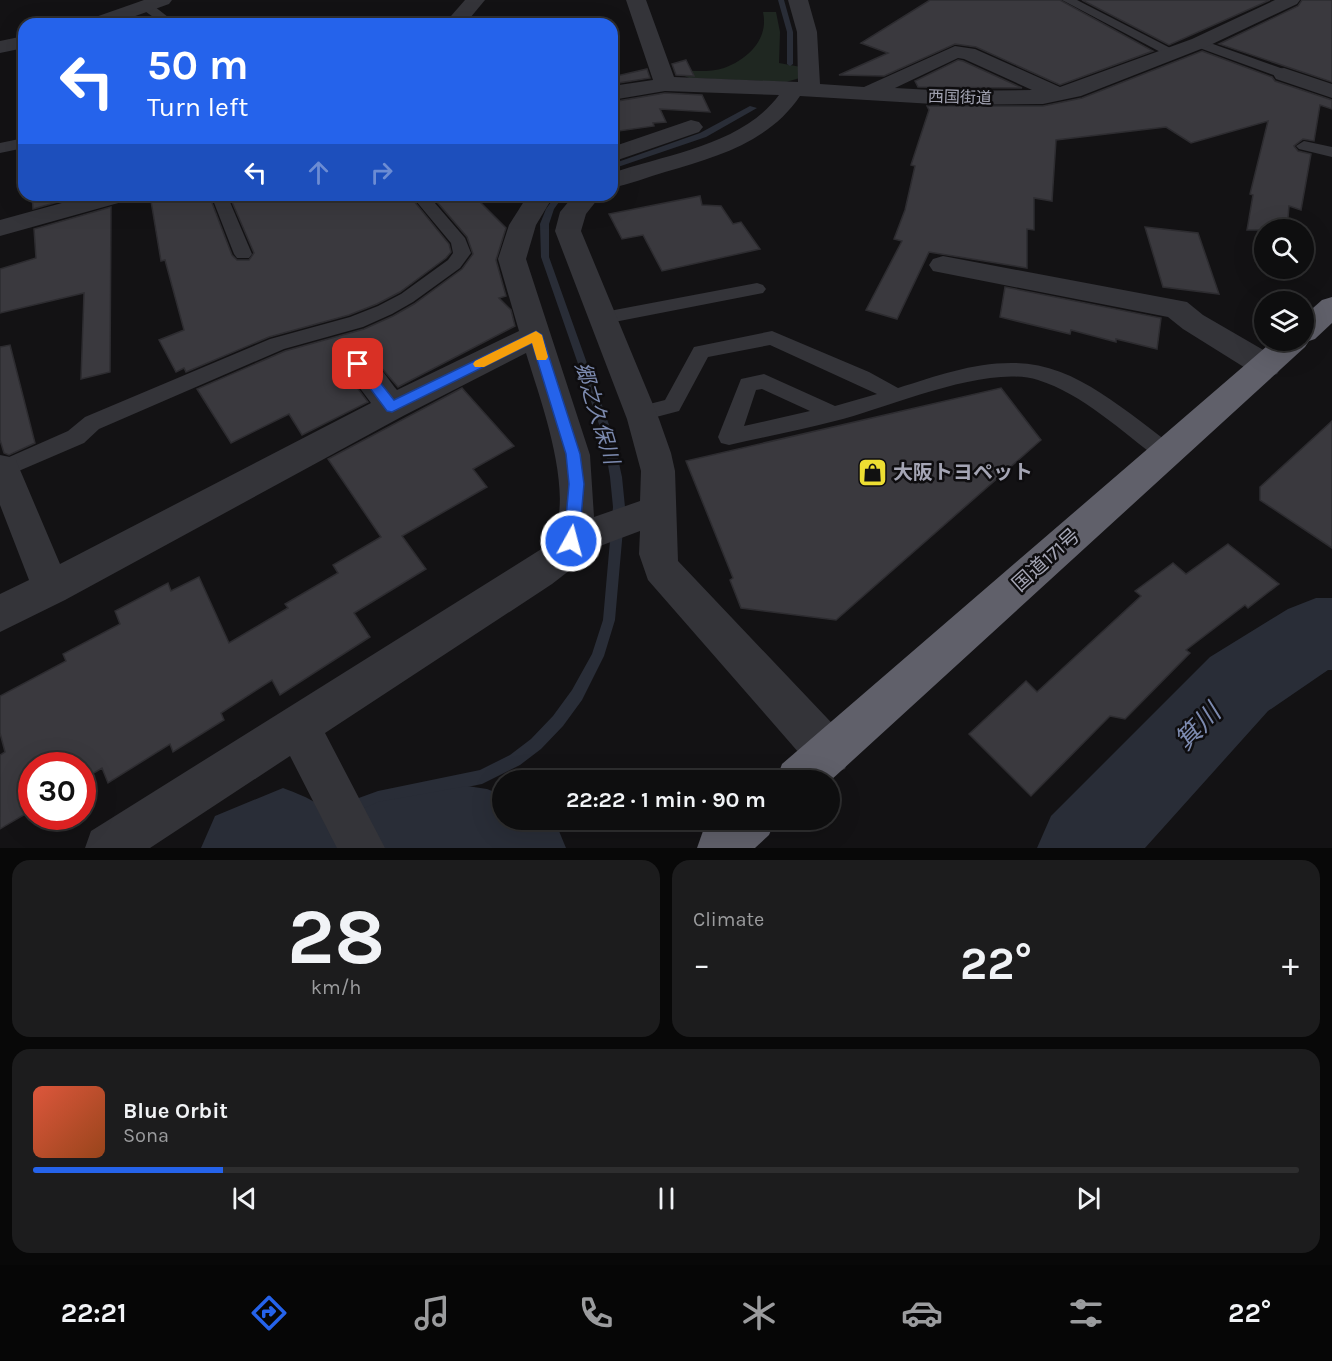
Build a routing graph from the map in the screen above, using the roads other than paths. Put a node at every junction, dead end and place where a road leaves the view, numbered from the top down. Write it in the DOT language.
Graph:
graph roads {
  1 [pos="475,0"];
  2 [pos="636,0"];
  3 [pos="1068,0"];
  4 [pos="1290,0"];
  5 [pos="154,3"];
  6 [pos="798,6"];
  7 [pos="111,18"];
  8 [pos="166,18"];
  9 [pos="459,18"];
  10 [pos="18,43"];
  11 [pos="1199,43"];
  12 [pos="0,47"];
  13 [pos="1173,53"];
  14 [pos="1284,74"];
  15 [pos="665,84"];
  16 [pos="802,88"];
  17 [pos="1332,91"];
  18 [pos="618,92"];
  19 [pos="870,92"];
  20 [pos="1059,94"];
  21 [pos="640,102"];
  22 [pos="618,104"];
  23 [pos="691,128"];
  24 [pos="18,144"];
  25 [pos="1304,146"];
  26 [pos="0,148"];
  27 [pos="1332,152"];
  28 [pos="618,153"];
  29 [pos="618,179"];
  30 [pos="98,201"];
  31 [pos="221,201"];
  32 [pos="424,201"];
  33 [pos="517,201"];
  34 [pos="537,201"];
  35 [pos="583,201"];
  36 [pos="0,228"];
  37 [pos="516,239"];
  38 [pos="243,254"];
  39 [pos="943,265"];
  40 [pos="757,289"];
  41 [pos="1332,307"];
  42 [pos="604,318"];
  43 [pos="1314,323"];
  44 [pos="536,335"];
  45 [pos="1282,351"];
  46 [pos="358,364"];
  47 [pos="1266,366"];
  48 [pos="897,396"];
  49 [pos="392,407"];
  50 [pos="641,413"];
  51 [pos="834,414"];
  52 [pos="1167,453"];
  53 [pos="2,469"];
  54 [pos="652,511"];
  55 [pos="582,538"];
  56 [pos="51,588"];
  57 [pos="0,614"];
  58 [pos="298,726"];
  59 [pos="829,753"];
  60 [pos="809,770"];
  61 [pos="740,830"];
  62 [pos="108,848"];
  63 [pos="362,848"];
  64 [pos="720,848"];
  1 -- 9 [label="street"];
  2 -- 15 [label="street"];
  3 -- 13 [label="lane"];
  4 -- 11 [label="street, 西国街道"];
  5 -- 7 [label="street"];
  5 -- 8 [label="lane"];
  6 -- 16 [label="street"];
  10 -- 12 [label="street"];
  11 -- 13 [label="street, 西国街道"];
  11 -- 14 [label="lane"];
  13 -- 20 [label="street, 西国街道"];
  14 -- 17 [label="street"];
  15 -- 16 [label="street, 西国街道"];
  15 -- 18 [label="street, 西国街道"];
  16 -- 19 [label="street, 西国街道"];
  16 -- 29 [label="street"];
  19 -- 20 [label="street, 西国街道"];
  19 -- 20 [label="street"];
  21 -- 22 [label="street"];
  23 -- 28 [label="street"];
  24 -- 26 [label="lane"];
  25 -- 27 [label="lane"];
  30 -- 36 [label="street"];
  31 -- 38 [label="lane"];
  32 -- 53 [label="lane"];
  33 -- 37 [label="street"];
  34 -- 37 [label="street"];
  35 -- 42 [label="street"];
  37 -- 44 [label="street"];
  39 -- 47 [label="street"];
  40 -- 42 [label="lane"];
  41 -- 43 [label="highway"];
  42 -- 50 [label="street"];
  44 -- 49 [label="street"];
  44 -- 55 [label="street"];
  45 -- 47 [label="highway, 国道171号"];
  46 -- 49 [label="street"];
  47 -- 52 [label="highway, 国道171号"];
  48 -- 50 [label="lane"];
  48 -- 51 [label="lane"];
  48 -- 52 [label="lane"];
  49 -- 56 [label="street"];
  50 -- 54 [label="street"];
  52 -- 59 [label="highway, 国道171号"];
  53 -- 56 [label="street"];
  54 -- 55 [label="street"];
  54 -- 59 [label="street"];
  55 -- 58 [label="street"];
  56 -- 57 [label="street"];
  58 -- 62 [label="street"];
  58 -- 63 [label="street"];
  59 -- 60 [label="highway, 国道171号"];
  61 -- 64 [label="highway"];
}
